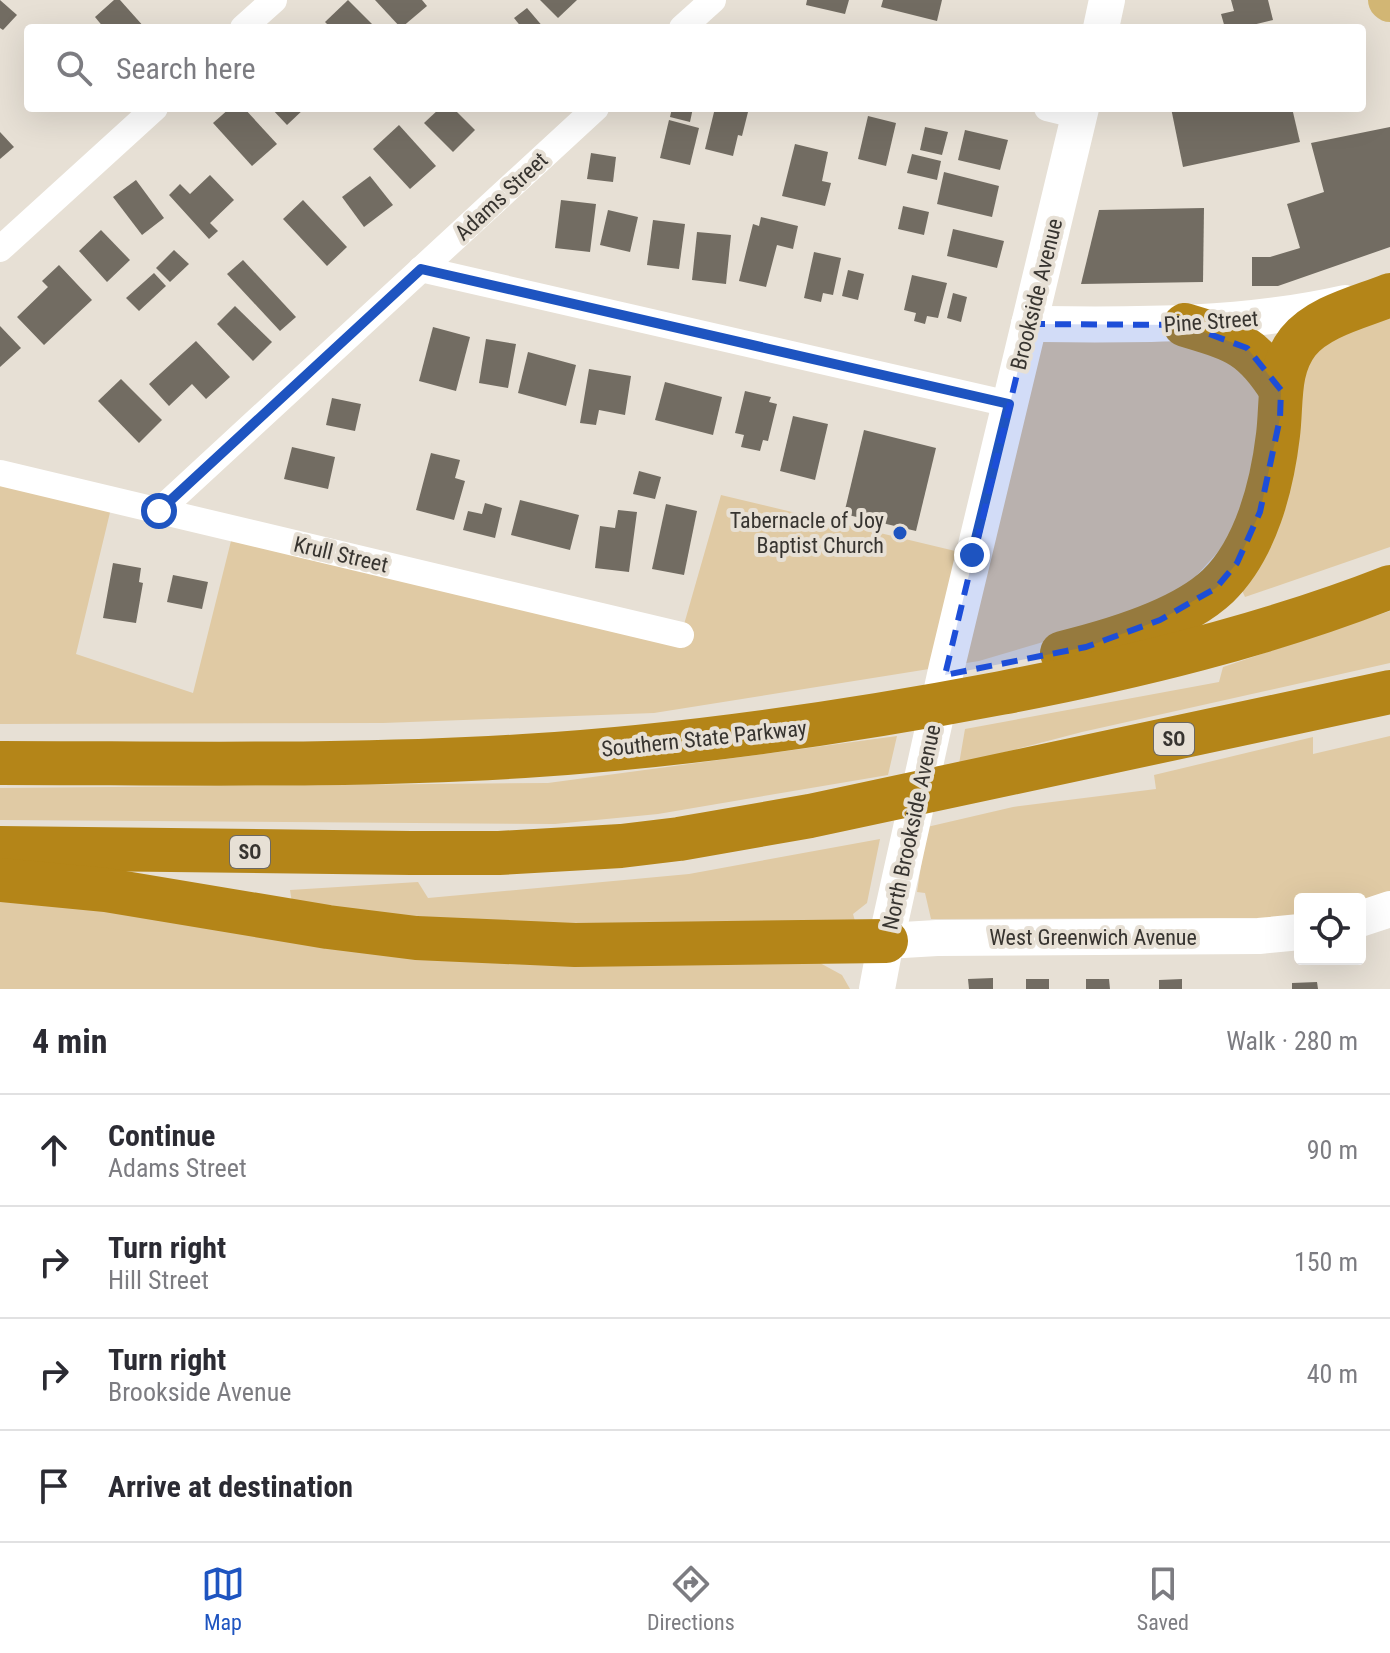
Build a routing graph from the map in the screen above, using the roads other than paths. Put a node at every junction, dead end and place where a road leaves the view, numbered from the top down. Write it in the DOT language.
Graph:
graph roads {
  1 [pos="274,0"];
  2 [pos="713,0"];
  3 [pos="1107,0"];
  4 [pos="247,24"];
  5 [pos="696,24"];
  6 [pos="1102,24"];
  7 [pos="151,112"];
  8 [pos="592,112"];
  9 [pos="1069,112"];
  10 [pos="0,249"];
  11 [pos="421,269"];
  12 [pos="1390,294"];
  13 [pos="1029,324"];
  14 [pos="1185,325"];
  15 [pos="1281,390"];
  16 [pos="1009,404"];
  17 [pos="0,473"];
  18 [pos="159,511"];
  19 [pos="1390,587"];
  20 [pos="681,635"];
  21 [pos="960,679"];
  22 [pos="1390,692"];
  23 [pos="0,763"];
  24 [pos="0,848"];
  25 [pos="0,880"];
  26 [pos="1390,909"];
  27 [pos="1366,917"];
  28 [pos="1294,933"];
  29 [pos="886,941"];
  30 [pos="877,989"];
  1 -- 4 [label="street"];
  2 -- 5 [label="street"];
  3 -- 6 [label="main road"];
  7 -- 10 [label="street"];
  8 -- 11 [label="street, Adams Street"];
  9 -- 13 [label="main road, Brookside Avenue"];
  11 -- 16 [label="street"];
  11 -- 18 [label="street, Adams Street"];
  12 -- 14 [label="main road, Pine Street"];
  12 -- 15 [label="highway"];
  13 -- 14 [label="main road, Pine Street"];
  13 -- 16 [label="main road, Brookside Avenue"];
  14 -- 15 [label="highway"];
  15 -- 21 [label="highway"];
  16 -- 21 [label="main road, Brookside Avenue"];
  17 -- 18 [label="street, Krull Street"];
  18 -- 20 [label="street, Krull Street"];
  19 -- 21 [label="highway"];
  21 -- 23 [label="highway, Southern State Parkway"];
  21 -- 29 [label="main road, North Brookside Avenue"];
  22 -- 24 [label="highway, SO"];
  25 -- 29 [label="highway"];
  26 -- 27 [label="main road"];
  28 -- 29 [label="main road, West Greenwich Avenue"];
  29 -- 30 [label="main road, North Brookside Avenue"];
}
